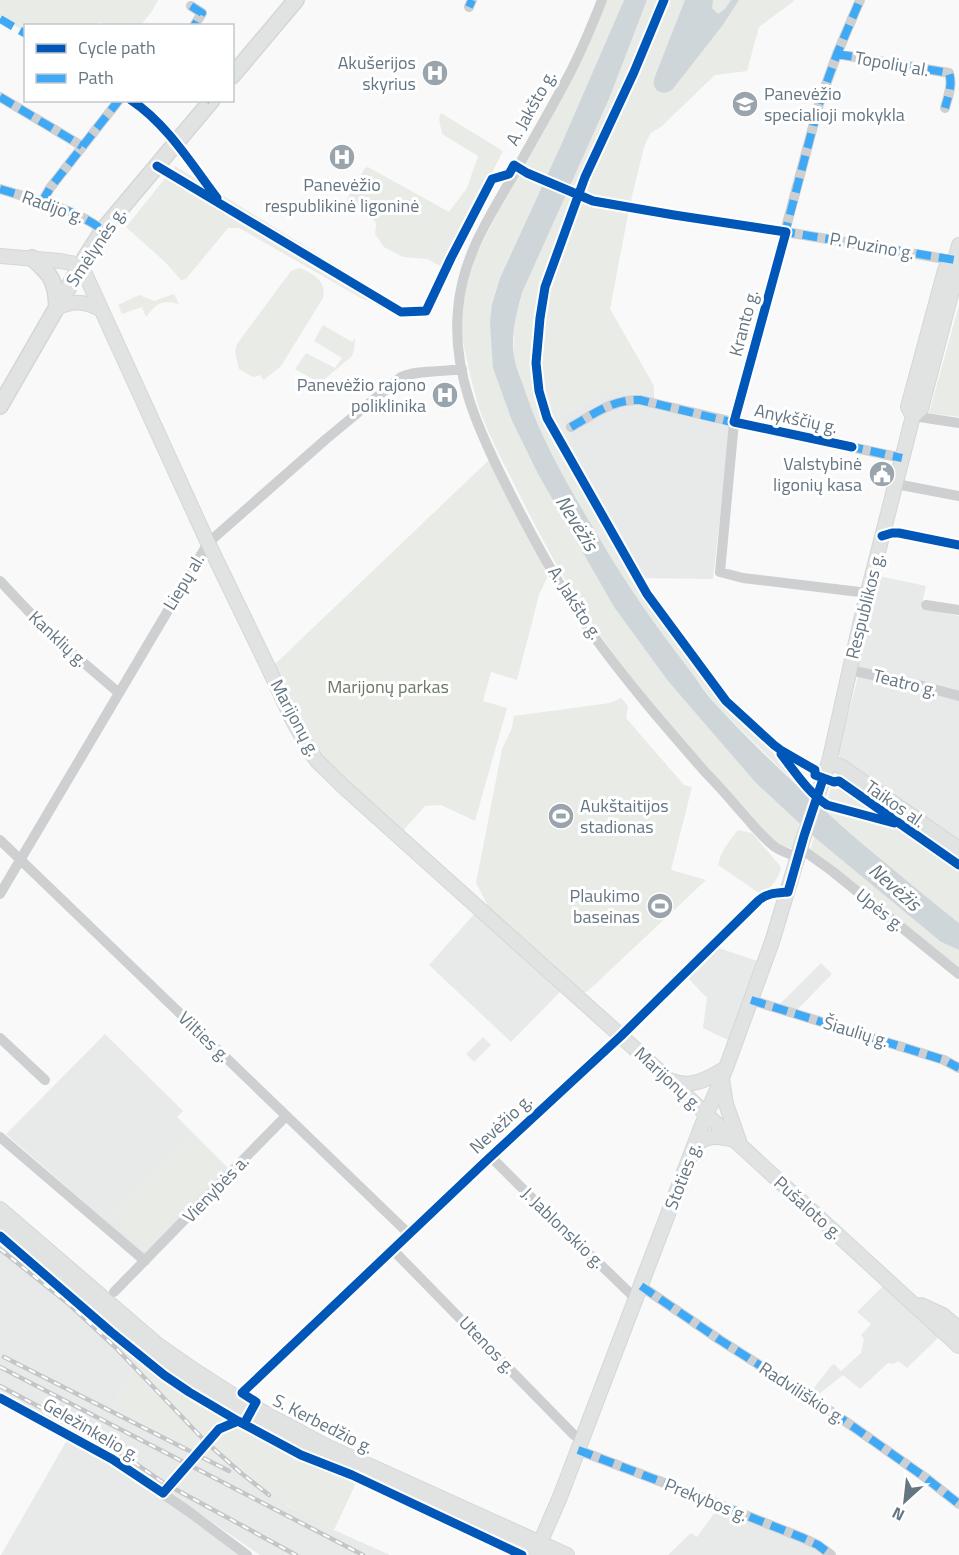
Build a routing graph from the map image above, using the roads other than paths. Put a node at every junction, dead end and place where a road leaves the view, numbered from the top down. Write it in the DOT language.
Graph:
graph roads {
  1 [pos="296,0"];
  2 [pos="602,0"];
  3 [pos="861,0"];
  4 [pos="191,6"];
  5 [pos="195,24"];
  6 [pos="837,54"];
  7 [pos="234,74"];
  8 [pos="0,97"];
  9 [pos="117,102"];
  10 [pos="210,102"];
  11 [pos="945,108"];
  12 [pos="82,146"];
  13 [pos="0,189"];
  14 [pos="42,202"];
  15 [pos="104,230"];
  16 [pos="786,232"];
  17 [pos="959,245"];
  18 [pos="0,256"];
  19 [pos="32,258"];
  20 [pos="957,261"];
  21 [pos="81,265"];
  22 [pos="57,308"];
  23 [pos="100,309"];
  24 [pos="462,369"];
  25 [pos="0,406"];
  26 [pos="913,416"];
  27 [pos="734,422"];
  28 [pos="959,423"];
  29 [pos="572,427"];
  30 [pos="902,458"];
  31 [pos="896,484"];
  32 [pos="959,496"];
  33 [pos="927,538"];
  34 [pos="208,543"];
  35 [pos="959,545"];
  36 [pos="0,581"];
  37 [pos="868,593"];
  38 [pos="926,605"];
  39 [pos="959,610"];
  40 [pos="850,670"];
  41 [pos="119,693"];
  42 [pos="954,695"];
  43 [pos="829,762"];
  44 [pos="0,840"];
  45 [pos="801,847"];
  46 [pos="959,849"];
  47 [pos="20,859"];
  48 [pos="788,892"];
  49 [pos="0,894"];
  50 [pos="959,974"];
  51 [pos="751,1000"];
  52 [pos="621,1036"];
  53 [pos="0,1038"];
  54 [pos="959,1068"];
  55 [pos="724,1072"];
  56 [pos="45,1080"];
  57 [pos="670,1080"];
  58 [pos="706,1114"];
  59 [pos="286,1116"];
  60 [pos="0,1137"];
  61 [pos="739,1143"];
  62 [pos="693,1148"];
  63 [pos="490,1156"];
  64 [pos="0,1209"];
  65 [pos="0,1223"];
  66 [pos="409,1234"];
  67 [pos="393,1250"];
  68 [pos="145,1261"];
  69 [pos="114,1292"];
  70 [pos="639,1292"];
  71 [pos="911,1301"];
  72 [pos="959,1329"];
  73 [pos="959,1346"];
  74 [pos="0,1398"];
  75 [pos="236,1404"];
  76 [pos="580,1445"];
  77 [pos="959,1504"];
  78 [pos="539,1550"];
  79 [pos="248,1555"];
  80 [pos="567,1555"];
  81 [pos="831,1555"];
  1 -- 7 [label="highway"];
  2 -- 24 [label="street, A. Jakšto g."];
  3 -- 6 [label="street, Kranto g."];
  4 -- 5 [label="street"];
  6 -- 11 [label="street, Topolių al."];
  6 -- 16 [label="street, Kranto g."];
  8 -- 12 [label="street"];
  9 -- 12 [label="street"];
  10 -- 15 [label="highway, Smėlynės g."];
  12 -- 14 [label="street"];
  13 -- 14 [label="street, Radijo g."];
  14 -- 15 [label="street, Radijo g."];
  15 -- 21 [label="highway, Smėlynės g."];
  16 -- 20 [label="street, P. Puzino g."];
  16 -- 27 [label="street, Kranto g."];
  17 -- 20 [label="main road, Respublikos g."];
  18 -- 19 [label="main road"];
  19 -- 21 [label="main road"];
  19 -- 22 [label="highway"];
  20 -- 26 [label="main road, Respublikos g."];
  21 -- 22 [label="highway, Smėlynės g."];
  21 -- 23 [label="main road, Marijonų g."];
  22 -- 23 [label="main road"];
  22 -- 25 [label="highway, Smėlynės g."];
  23 -- 34 [label="main road, Marijonų g."];
  24 -- 34 [label="street, Liepų al."];
  24 -- 45 [label="street, A. Jakšto g."];
  26 -- 28 [label="street"];
  26 -- 30 [label="main road, Respublikos g."];
  27 -- 29 [label="street, Anykščių g."];
  27 -- 30 [label="street, Anykščių g."];
  27 -- 37 [label="street, Kranto g."];
  30 -- 31 [label="main road, Respublikos g."];
  31 -- 32 [label="street"];
  31 -- 37 [label="main road, Respublikos g."];
  33 -- 35 [label="street"];
  34 -- 41 [label="street, Liepų al."];
  34 -- 52 [label="main road, Marijonų g."];
  36 -- 41 [label="street, Kanklių g."];
  37 -- 40 [label="main road, Respublikos g."];
  38 -- 39 [label="street"];
  40 -- 42 [label="street, Teatro g."];
  40 -- 43 [label="main road, Respublikos g."];
  41 -- 47 [label="street, Liepų al."];
  43 -- 45 [label="main road, Stoties g."];
  43 -- 46 [label="main road, Taikos al."];
  44 -- 47 [label="street, Vilties g."];
  45 -- 48 [label="main road, Stoties g."];
  45 -- 50 [label="street, Upės g."];
  47 -- 49 [label="street, Liepų al."];
  47 -- 59 [label="street, Vilties g."];
  48 -- 51 [label="main road, Stoties g."];
  48 -- 52 [label="street, Nevėžio g."];
  51 -- 54 [label="street, Šiaulių g."];
  51 -- 55 [label="main road, Stoties g."];
  52 -- 57 [label="main road, Marijonų g."];
  52 -- 63 [label="street, Nevėžio g."];
  53 -- 56 [label="street"];
  55 -- 57 [label="main road"];
  55 -- 58 [label="main road, Stoties g."];
  55 -- 61 [label="main road"];
  57 -- 58 [label="main road, Marijonų g."];
  58 -- 61 [label="main road, Pušaloto g."];
  58 -- 62 [label="main road, Stoties g."];
  59 -- 66 [label="street, Vilties g."];
  59 -- 68 [label="street, Vienybės a."];
  60 -- 68 [label="street"];
  61 -- 62 [label="main road"];
  61 -- 71 [label="main road, Pušaloto g."];
  62 -- 70 [label="main road, Stoties g."];
  63 -- 66 [label="street, Nevėžio g."];
  63 -- 70 [label="street, J. Jablonskio g."];
  64 -- 75 [label="main road, S. Kerbedžio g."];
  65 -- 75 [label="main road, S. Kerbedžio g."];
  66 -- 67 [label="street, Nevėžio g."];
  67 -- 75 [label="street, Nevėžio g."];
  67 -- 76 [label="street, Utenos g."];
  68 -- 69 [label="street, Vienybės a."];
  70 -- 76 [label="main road, Stoties g."];
  70 -- 77 [label="street, Radviliškio g."];
  71 -- 72 [label="main road, Pušaloto g."];
  71 -- 73 [label="main road, Pušaloto g."];
  74 -- 79 [label="street, Geležinkelio g."];
  75 -- 78 [label="main road, S. Kerbedžio g."];
  76 -- 78 [label="main road, Stoties g."];
  76 -- 81 [label="street, Prekybos g."];
  78 -- 80 [label="main road, S. Kerbedžio g."];
}
